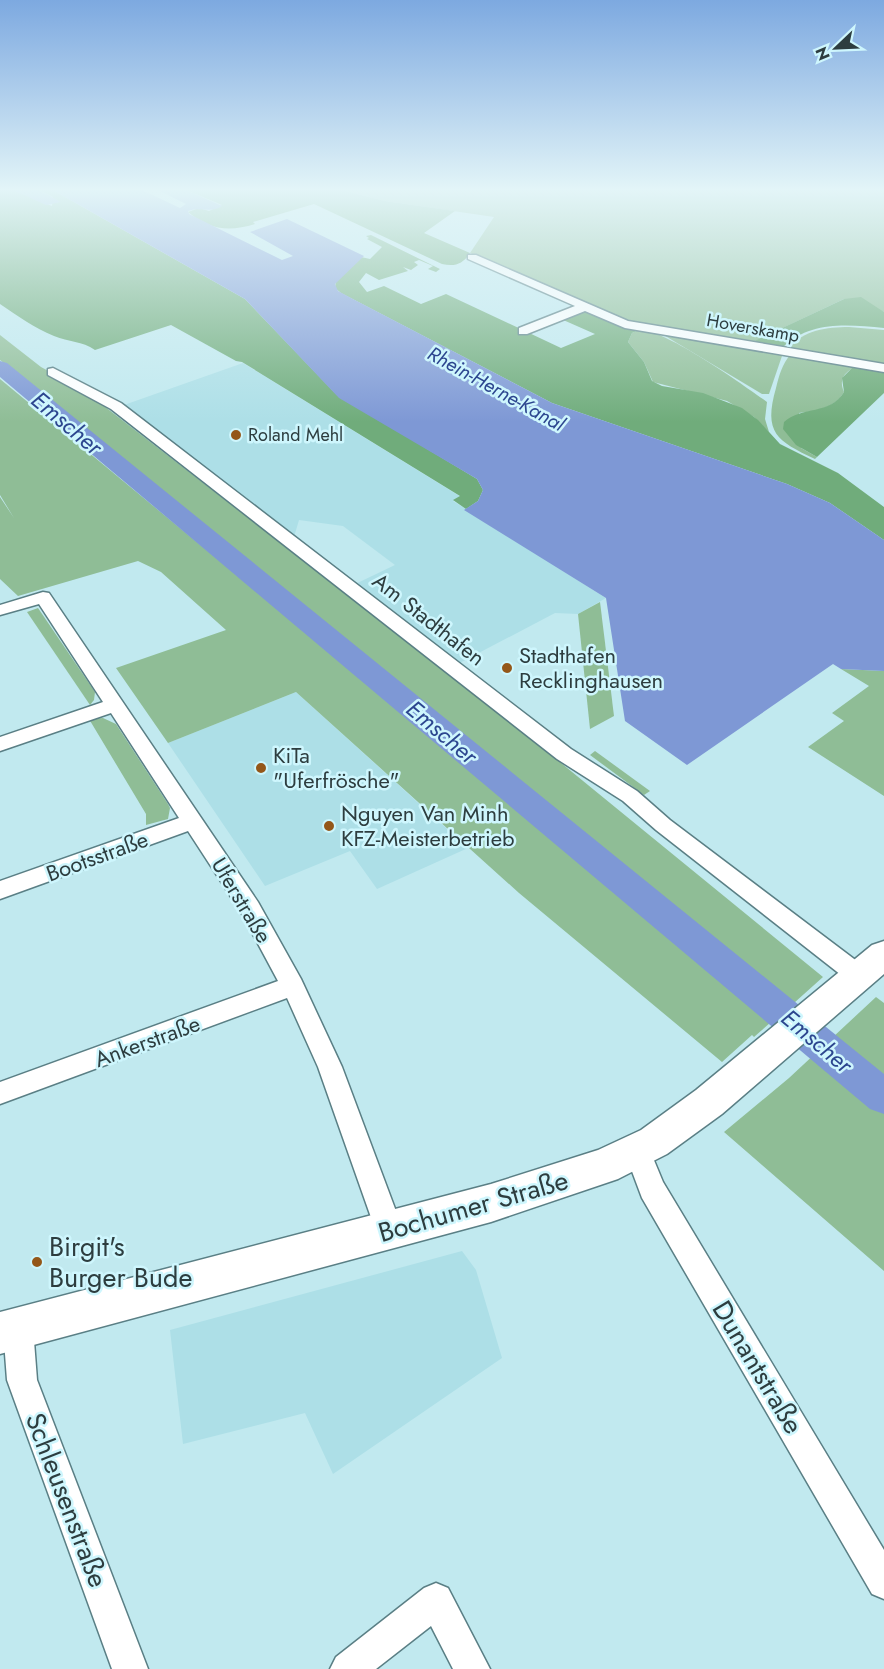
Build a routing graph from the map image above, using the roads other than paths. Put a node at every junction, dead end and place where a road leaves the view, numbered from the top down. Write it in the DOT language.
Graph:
graph roads {
  1 [pos="494,267"];
  2 [pos="584,307"];
  3 [pos="523,331"];
  4 [pos="884,368"];
  5 [pos="53,372"];
  6 [pos="0,610"];
  7 [pos="115,705"];
  8 [pos="0,744"];
  9 [pos="193,821"];
  10 [pos="0,890"];
  11 [pos="884,954"];
  12 [pos="858,975"];
  13 [pos="293,986"];
  14 [pos="0,1093"];
  15 [pos="637,1150"];
  16 [pos="388,1230"];
  17 [pos="9,1330"];
  18 [pos="884,1582"];
  19 [pos="130,1669"];
  20 [pos="348,1669"];
  21 [pos="472,1669"];
  1 -- 2 [label="street, Hoverskamp"];
  2 -- 3 [label="street"];
  2 -- 4 [label="street, Hoverskamp"];
  5 -- 12 [label="street, Am Stadthafen"];
  6 -- 7 [label="street, Uferstraße"];
  7 -- 8 [label="street"];
  7 -- 9 [label="street, Uferstraße"];
  9 -- 10 [label="street, Bootsstraße"];
  9 -- 13 [label="street, Uferstraße"];
  11 -- 12 [label="main road, Bochumer Straße"];
  12 -- 15 [label="main road, Bochumer Straße"];
  13 -- 14 [label="street, Ankerstraße"];
  13 -- 16 [label="street, Uferstraße"];
  15 -- 16 [label="main road, Bochumer Straße"];
  15 -- 18 [label="street, Dunantstraße"];
  16 -- 17 [label="main road, Bochumer Straße"];
  17 -- 19 [label="street, Schleusenstraße"];
  20 -- 21 [label="street"];
}
